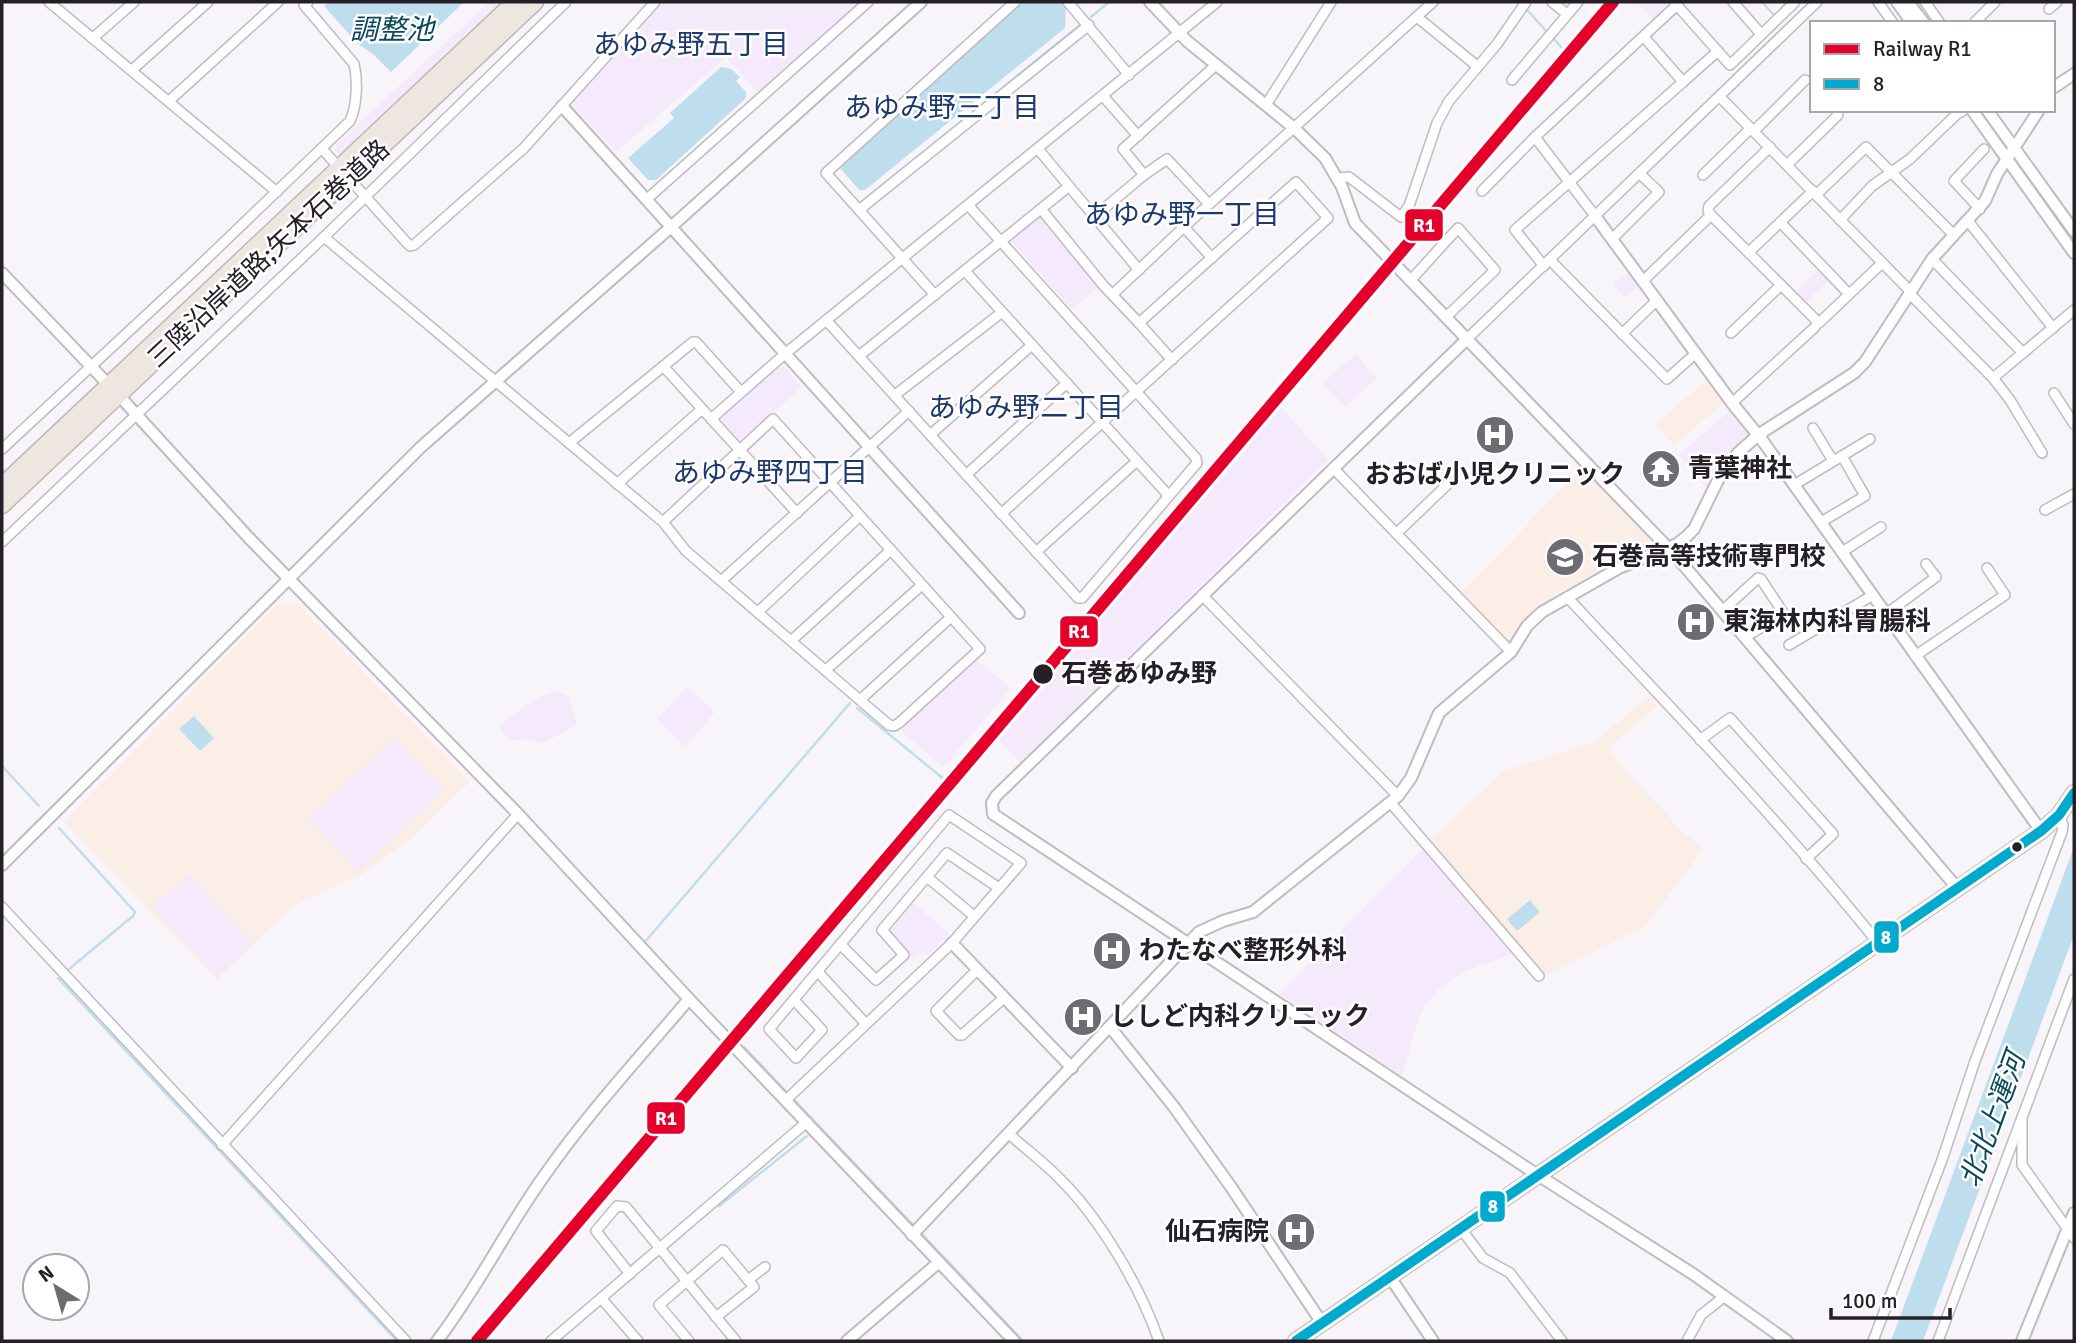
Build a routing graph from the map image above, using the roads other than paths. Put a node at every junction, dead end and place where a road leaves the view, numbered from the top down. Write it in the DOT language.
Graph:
graph roads {
  1 [pos="134,2"];
  2 [pos="208,2"];
  3 [pos="278,2"];
  4 [pos="516,2"];
  5 [pos="535,2"];
  6 [pos="566,2"];
  7 [pos="655,2"];
  8 [pos="868,2"];
  9 [pos="920,2"];
  10 [pos="1015,2"];
  11 [pos="1068,2"];
  12 [pos="1150,2"];
  13 [pos="1217,2"];
  14 [pos="1331,2"];
  15 [pos="1433,2"];
  16 [pos="1526,2"];
  17 [pos="1552,2"];
  18 [pos="1578,2"];
  19 [pos="1733,2"];
  20 [pos="1817,2"];
  21 [pos="1878,2"];
  22 [pos="1897,2"];
  23 [pos="1909,2"];
  24 [pos="1925,2"];
  25 [pos="1995,2"];
  26 [pos="2057,2"];
  27 [pos="55,3"];
  28 [pos="304,3"];
  29 [pos="1793,3"];
  30 [pos="1676,4"];
  31 [pos="2049,9"];
  32 [pos="1567,14"];
  33 [pos="1417,17"];
  34 [pos="1892,21"];
  35 [pos="1911,21"];
  36 [pos="1923,21"];
  37 [pos="1939,21"];
  38 [pos="1975,21"];
  39 [pos="1089,25"];
  40 [pos="1180,33"];
  41 [pos="1762,34"];
  42 [pos="1644,37"];
  43 [pos="93,38"];
  44 [pos="1718,51"];
  45 [pos="1752,56"];
  46 [pos="1216,65"];
  47 [pos="1477,66"];
  48 [pos="132,71"];
  49 [pos="2074,74"];
  50 [pos="1129,75"];
  51 [pos="1512,80"];
  52 [pos="1805,80"];
  53 [pos="1683,82"];
  54 [pos="2055,86"];
  55 [pos="1103,96"];
  56 [pos="1720,97"];
  57 [pos="169,101"];
  58 [pos="1266,105"];
  59 [pos="562,106"];
  60 [pos="1957,112"];
  61 [pos="1973,112"];
  62 [pos="1988,112"];
  63 [pos="2038,112"];
  64 [pos="1838,115"];
  65 [pos="1294,128"];
  66 [pos="1753,130"];
  67 [pos="1138,136"];
  68 [pos="1535,137"];
  69 [pos="1770,147"];
  70 [pos="2014,148"];
  71 [pos="322,149"];
  72 [pos="1038,149"];
  73 [pos="1984,149"];
  74 [pos="2007,159"];
  75 [pos="334,162"];
  76 [pos="1787,165"];
  77 [pos="1892,173"];
  78 [pos="1640,174"];
  79 [pos="1144,175"];
  80 [pos="1703,176"];
  81 [pos="1337,178"];
  82 [pos="1569,182"];
  83 [pos="354,184"];
  84 [pos="1068,187"];
  85 [pos="1482,191"];
  86 [pos="277,192"];
  87 [pos="1814,193"];
  88 [pos="366,197"];
  89 [pos="647,199"];
  90 [pos="1209,204"];
  91 [pos="968,205"];
  92 [pos="859,209"];
  93 [pos="1041,209"];
  94 [pos="1980,209"];
  95 [pos="1593,213"];
  96 [pos="1711,215"];
  97 [pos="1094,217"];
  98 [pos="1840,220"];
  99 [pos="1968,222"];
  100 [pos="1781,223"];
  101 [pos="1184,226"];
  102 [pos="671,227"];
  103 [pos="2074,231"];
  104 [pos="1954,235"];
  105 [pos="324,237"];
  106 [pos="1612,239"];
  107 [pos="1001,242"];
  108 [pos="1749,252"];
  109 [pos="2074,253"];
  110 [pos="902,258"];
  111 [pos="1212,258"];
  112 [pos="1931,258"];
  113 [pos="1544,262"];
  114 [pos="1882,262"];
  115 [pos="1139,270"];
  116 [pos="965,271"];
  117 [pos="2,273"];
  118 [pos="1410,281"];
  119 [pos="1643,281"];
  120 [pos="1781,285"];
  121 [pos="1909,292"];
  122 [pos="1849,294"];
  123 [pos="935,295"];
  124 [pos="1113,295"];
  125 [pos="1657,300"];
  126 [pos="2074,310"];
  127 [pos="1001,313"];
  128 [pos="1446,317"];
  129 [pos="826,320"];
  130 [pos="1139,324"];
  131 [pos="1815,327"];
  132 [pos="2053,328"];
  133 [pos="1731,333"];
  134 [pos="1622,334"];
  135 [pos="1467,339"];
  136 [pos="1032,345"];
  137 [pos="786,353"];
  138 [pos="1696,353"];
  139 [pos="2023,353"];
  140 [pos="859,356"];
  141 [pos="1172,360"];
  142 [pos="663,366"];
  143 [pos="92,367"];
  144 [pos="1993,377"];
  145 [pos="104,380"];
  146 [pos="495,382"];
  147 [pos="1066,383"];
  148 [pos="741,392"];
  149 [pos="1136,392"];
  150 [pos="2054,393"];
  151 [pos="895,395"];
  152 [pos="124,401"];
  153 [pos="1732,402"];
  154 [pos="701,410"];
  155 [pos="909,411"];
  156 [pos="135,414"];
  157 [pos="711,419"];
  158 [pos="1102,422"];
  159 [pos="2074,425"];
  160 [pos="1812,428"];
  161 [pos="930,435"];
  162 [pos="1758,435"];
  163 [pos="1870,439"];
  164 [pos="569,443"];
  165 [pos="870,447"];
  166 [pos="2,449"];
  167 [pos="739,449"];
  168 [pos="2042,453"];
  169 [pos="1838,458"];
  170 [pos="1137,461"];
  171 [pos="1334,468"];
  172 [pos="966,475"];
  173 [pos="830,483"];
  174 [pos="618,484"];
  175 [pos="1448,484"];
  176 [pos="1794,485"];
  177 [pos="2,486"];
  178 [pos="2074,494"];
  179 [pos="1169,496"];
  180 [pos="2,505"];
  181 [pos="2045,510"];
  182 [pos="797,513"];
  183 [pos="1001,514"];
  184 [pos="860,516"];
  185 [pos="663,522"];
  186 [pos="1821,522"];
  187 [pos="1881,527"];
  188 [pos="1398,532"];
  189 [pos="2,542"];
  190 [pos="1668,548"];
  191 [pos="891,550"];
  192 [pos="1036,552"];
  193 [pos="1842,552"];
  194 [pos="1926,564"];
  195 [pos="1987,568"];
  196 [pos="287,579"];
  197 [pos="721,581"];
  198 [pos="922,585"];
  199 [pos="1202,595"];
  200 [pos="1873,596"];
  201 [pos="1567,597"];
  202 [pos="1722,611"];
  203 [pos="758,612"];
  204 [pos="1019,613"];
  205 [pos="1886,614"];
  206 [pos="951,617"];
  207 [pos="1745,637"];
  208 [pos="792,640"];
  209 [pos="1789,645"];
  210 [pos="1511,652"];
  211 [pos="1915,656"];
  212 [pos="827,669"];
  213 [pos="861,699"];
  214 [pos="1700,740"];
  215 [pos="2074,793"];
  216 [pos="1394,799"];
  217 [pos="518,814"];
  218 [pos="2059,815"];
  219 [pos="2041,831"];
  220 [pos="1806,859"];
  221 [pos="2,865"];
  222 [pos="927,877"];
  223 [pos="999,888"];
  224 [pos="1958,889"];
  225 [pos="2,907"];
  226 [pos="974,916"];
  227 [pos="952,943"];
  228 [pos="1188,943"];
  229 [pos="1878,943"];
  230 [pos="840,944"];
  231 [pos="977,971"];
  232 [pos="818,972"];
  233 [pos="1539,976"];
  234 [pos="2074,979"];
  235 [pos="1004,998"];
  236 [pos="689,999"];
  237 [pos="795,1001"];
  238 [pos="866,1024"];
  239 [pos="1110,1027"];
  240 [pos="1072,1068"];
  241 [pos="786,1100"];
  242 [pos="2021,1116"];
  243 [pos="807,1122"];
  244 [pos="1009,1134"];
  245 [pos="222,1145"];
  246 [pos="1540,1176"];
  247 [pos="2074,1213"];
  248 [pos="2067,1228"];
  249 [pos="1461,1229"];
  250 [pos="912,1235"];
  251 [pos="2074,1238"];
  252 [pos="659,1248"];
  253 [pos="938,1263"];
  254 [pos="765,1267"];
  255 [pos="630,1274"];
  256 [pos="1390,1277"];
  257 [pos="748,1280"];
  258 [pos="687,1282"];
  259 [pos="1725,1296"];
  260 [pos="601,1298"];
  261 [pos="716,1317"];
  262 [pos="1322,1323"];
  263 [pos="1782,1340"];
  264 [pos="406,1341"];
  265 [pos="437,1341"];
  266 [pos="551,1341"];
  267 [pos="638,1341"];
  268 [pos="689,1341"];
  269 [pos="736,1341"];
  270 [pos="847,1341"];
  271 [pos="1014,1341"];
  272 [pos="1159,1341"];
  273 [pos="1296,1341"];
  274 [pos="1433,1341"];
  275 [pos="1562,1341"];
  276 [pos="1687,1341"];
  277 [pos="1873,1341"];
  278 [pos="1938,1341"];
  279 [pos="2022,1341"];
  1 -- 43 [label="street"];
  2 -- 48 [label="street"];
  3 -- 57 [label="street"];
  4 -- 177 [label="highway, 三陸沿岸道路;矢本石巻道路"];
  5 -- 180 [label="highway, 三陸沿岸道路;矢本石巻道路"];
  6 -- 88 [label="street"];
  7 -- 59 [label="street"];
  8 -- 89 [label="street"];
  9 -- 102 [label="street"];
  10 -- 92 [label="street"];
  11 -- 39 [label="street"];
  12 -- 40 [label="street"];
  13 -- 40 [label="street"];
  14 -- 58 [label="street"];
  15 -- 33 [label="street"];
  16 -- 47 [label="street"];
  17 -- 32 [label="street"];
  18 -- 32 [label="street"];
  19 -- 41 [label="street"];
  20 -- 45 [label="street"];
  21 -- 34 [label="street"];
  22 -- 35 [label="street"];
  23 -- 36 [label="street"];
  24 -- 37 [label="street"];
  25 -- 38 [label="street"];
  26 -- 31 [label="street"];
  27 -- 43 [label="street"];
  28 -- 71 [label="street"];
  29 -- 41 [label="street"];
  30 -- 42 [label="street"];
  30 -- 44 [label="street"];
  32 -- 51 [label="street"];
  33 -- 47 [label="street"];
  33 -- 65 [label="street"];
  39 -- 50 [label="street"];
  39 -- 92 [label="street"];
  40 -- 46 [label="street"];
  40 -- 50 [label="street"];
  41 -- 45 [label="street"];
  42 -- 53 [label="street"];
  42 -- 68 [label="street"];
  43 -- 48 [label="street"];
  44 -- 45 [label="street"];
  44 -- 53 [label="street"];
  45 -- 56 [label="street"];
  46 -- 58 [label="street"];
  46 -- 67 [label="street"];
  47 -- 81 [label="street"];
  48 -- 57 [label="street"];
  49 -- 54 [label="street"];
  50 -- 55 [label="street"];
  52 -- 66 [label="street"];
  53 -- 82 [label="street"];
  55 -- 67 [label="street"];
  55 -- 72 [label="street"];
  56 -- 66 [label="street"];
  56 -- 78 [label="street"];
  57 -- 86 [label="street"];
  58 -- 65 [label="street"];
  59 -- 88 [label="street"];
  59 -- 89 [label="street"];
  60 -- 77 [label="street"];
  61 -- 74 [label="street"];
  62 -- 70 [label="street"];
  63 -- 70 [label="street"];
  64 -- 76 [label="street"];
  65 -- 81 [label="street"];
  65 -- 90 [label="street"];
  66 -- 69 [label="street"];
  66 -- 80 [label="street"];
  67 -- 79 [label="street"];
  68 -- 82 [label="street"];
  68 -- 85 [label="street"];
  69 -- 76 [label="street"];
  69 -- 96 [label="street"];
  70 -- 74 [label="street"];
  70 -- 103 [label="street"];
  71 -- 75 [label="street"];
  71 -- 86 [label="street"];
  72 -- 84 [label="street"];
  72 -- 91 [label="street"];
  73 -- 94 [label="street"];
  74 -- 94 [label="street"];
  74 -- 109 [label="street"];
  76 -- 87 [label="street"];
  77 -- 87 [label="street"];
  77 -- 98 [label="street"];
  77 -- 104 [label="street"];
  78 -- 95 [label="street"];
  78 -- 106 [label="street"];
  79 -- 90 [label="street"];
  79 -- 97 [label="street"];
  81 -- 118 [label="street"];
  82 -- 95 [label="street"];
  82 -- 113 [label="street"];
  83 -- 88 [label="street"];
  84 -- 93 [label="street"];
  84 -- 97 [label="street"];
  86 -- 143 [label="street"];
  87 -- 98 [label="street"];
  87 -- 100 [label="street"];
  88 -- 105 [label="street"];
  89 -- 102 [label="street"];
  90 -- 101 [label="street"];
  91 -- 107 [label="street"];
  91 -- 110 [label="street"];
  92 -- 110 [label="street"];
  93 -- 107 [label="street"];
  93 -- 124 [label="street"];
  94 -- 99 [label="street"];
  95 -- 106 [label="street"];
  95 -- 113 [label="street"];
  96 -- 108 [label="street"];
  96 -- 119 [label="street"];
  97 -- 115 [label="street"];
  98 -- 114 [label="street"];
  99 -- 104 [label="street"];
  99 -- 132 [label="street"];
  100 -- 108 [label="street"];
  100 -- 122 [label="street"];
  101 -- 111 [label="street"];
  101 -- 115 [label="street"];
  102 -- 137 [label="street"];
  102 -- 146 [label="street"];
  104 -- 112 [label="street"];
  105 -- 146 [label="street"];
  105 -- 156 [label="street"];
  106 -- 119 [label="street"];
  107 -- 116 [label="street"];
  107 -- 149 [label="street"];
  108 -- 120 [label="street"];
  110 -- 123 [label="street"];
  110 -- 129 [label="street"];
  111 -- 130 [label="street"];
  111 -- 141 [label="street"];
  112 -- 121 [label="street"];
  112 -- 139 [label="street"];
  113 -- 134 [label="street"];
  113 -- 135 [label="street"];
  114 -- 121 [label="street"];
  114 -- 122 [label="street"];
  115 -- 124 [label="street"];
  116 -- 123 [label="street"];
  116 -- 127 [label="street"];
  117 -- 143 [label="street"];
  118 -- 128 [label="street"];
  118 -- 128 [label="street"];
  119 -- 125 [label="street"];
  120 -- 122 [label="street"];
  120 -- 133 [label="street"];
  121 -- 144 [label="street"];
  121 -- 162 [label="street"];
  123 -- 140 [label="street"];
  124 -- 130 [label="street"];
  125 -- 134 [label="street"];
  125 -- 138 [label="street"];
  126 -- 132 [label="street"];
  127 -- 136 [label="street"];
  127 -- 151 [label="street"];
  128 -- 135 [label="street"];
  129 -- 137 [label="street"];
  129 -- 140 [label="street"];
  130 -- 141 [label="street"];
  131 -- 153 [label="street"];
  132 -- 139 [label="street"];
  134 -- 138 [label="street"];
  135 -- 171 [label="street"];
  135 -- 190 [label="street"];
  136 -- 147 [label="street"];
  136 -- 161 [label="street"];
  137 -- 148 [label="street"];
  137 -- 165 [label="street"];
  138 -- 153 [label="street"];
  139 -- 144 [label="street"];
  140 -- 151 [label="street"];
  141 -- 149 [label="street"];
  142 -- 148 [label="street"];
  142 -- 154 [label="street"];
  142 -- 164 [label="street"];
  143 -- 145 [label="street"];
  143 -- 166 [label="street"];
  144 -- 168 [label="street"];
  146 -- 164 [label="street"];
  146 -- 196 [label="street"];
  147 -- 158 [label="street"];
  147 -- 172 [label="street"];
  148 -- 157 [label="street"];
  149 -- 158 [label="street"];
  149 -- 179 [label="street"];
  150 -- 159 [label="street"];
  151 -- 155 [label="street"];
  152 -- 156 [label="street"];
  153 -- 162 [label="street"];
  154 -- 157 [label="street"];
  154 -- 174 [label="street"];
  155 -- 161 [label="street"];
  155 -- 165 [label="street"];
  156 -- 189 [label="street"];
  156 -- 196 [label="street"];
  157 -- 167 [label="street"];
  158 -- 170 [label="street"];
  158 -- 183 [label="street"];
  160 -- 169 [label="street"];
  161 -- 172 [label="street"];
  162 -- 176 [label="street"];
  162 -- 190 [label="street"];
  163 -- 169 [label="street"];
  164 -- 174 [label="street"];
  165 -- 173 [label="street"];
  165 -- 204 [label="street"];
  167 -- 173 [label="street"];
  167 -- 182 [label="street"];
  167 -- 185 [label="street"];
  169 -- 176 [label="street"];
  169 -- 186 [label="street"];
  170 -- 179 [label="street"];
  170 -- 192 [label="street"];
  171 -- 188 [label="street"];
  171 -- 199 [label="street"];
  172 -- 183 [label="street"];
  173 -- 182 [label="street"];
  173 -- 184 [label="street"];
  174 -- 185 [label="street"];
  175 -- 188 [label="street"];
  176 -- 186 [label="street"];
  178 -- 181 [label="street"];
  179 -- 192 [label="street"];
  182 -- 197 [label="street"];
  183 -- 192 [label="street"];
  184 -- 191 [label="street"];
  184 -- 203 [label="street"];
  185 -- 197 [label="street"];
  186 -- 193 [label="street"];
  187 -- 193 [label="street"];
  188 -- 210 [label="street"];
  190 -- 201 [label="street"];
  190 -- 202 [label="street"];
  191 -- 198 [label="street"];
  191 -- 208 [label="street"];
  193 -- 200 [label="street"];
  194 -- 205 [label="street"];
  195 -- 211 [label="street"];
  196 -- 217 [label="street"];
  196 -- 221 [label="street"];
  197 -- 203 [label="street"];
  198 -- 206 [label="street"];
  198 -- 212 [label="street"];
  199 -- 216 [label="street"];
  199 -- 228 [label="street"];
  200 -- 205 [label="street"];
  200 -- 209 [label="street"];
  201 -- 210 [label="street"];
  201 -- 214 [label="street"];
  202 -- 207 [label="street"];
  202 -- 207 [label="street"];
  203 -- 208 [label="street"];
  205 -- 211 [label="street"];
  206 -- 213 [label="street"];
  206 -- 213 [label="street"];
  207 -- 224 [label="street"];
  208 -- 212 [label="street"];
  210 -- 216 [label="street"];
  211 -- 219 [label="street"];
  212 -- 213 [label="street"];
  214 -- 220 [label="street"];
  214 -- 220 [label="street"];
  215 -- 218 [label="highway"];
  216 -- 228 [label="street"];
  216 -- 233 [label="street"];
  217 -- 236 [label="street"];
  217 -- 245 [label="street"];
  218 -- 219 [label="highway"];
  218 -- 277 [label="street"];
  219 -- 224 [label="highway"];
  220 -- 229 [label="street"];
  222 -- 223 [label="street"];
  222 -- 226 [label="street"];
  222 -- 230 [label="street"];
  223 -- 226 [label="street"];
  223 -- 230 [label="street"];
  224 -- 229 [label="highway"];
  225 -- 245 [label="street"];
  226 -- 227 [label="street"];
  227 -- 231 [label="street"];
  227 -- 238 [label="street"];
  228 -- 239 [label="street"];
  228 -- 246 [label="street"];
  229 -- 246 [label="highway"];
  230 -- 232 [label="street"];
  231 -- 235 [label="street"];
  231 -- 235 [label="street"];
  232 -- 237 [label="street"];
  232 -- 238 [label="street"];
  234 -- 242 [label="street"];
  235 -- 240 [label="street"];
  236 -- 241 [label="street"];
  236 -- 265 [label="street"];
  237 -- 237 [label="street"];
  238 -- 241 [label="street"];
  239 -- 240 [label="street"];
  239 -- 262 [label="street"];
  240 -- 244 [label="street"];
  241 -- 243 [label="street"];
  242 -- 248 [label="street"];
  242 -- 278 [label="street"];
  243 -- 250 [label="street"];
  243 -- 252 [label="street"];
  244 -- 250 [label="street"];
  244 -- 272 [label="street"];
  245 -- 264 [label="street"];
  246 -- 249 [label="highway"];
  246 -- 259 [label="street"];
  247 -- 248 [label="street"];
  248 -- 251 [label="street"];
  248 -- 279 [label="street"];
  249 -- 256 [label="highway"];
  249 -- 275 [label="street"];
  250 -- 253 [label="street"];
  252 -- 255 [label="street"];
  252 -- 255 [label="street"];
  252 -- 258 [label="street"];
  253 -- 270 [label="street"];
  253 -- 271 [label="street"];
  254 -- 257 [label="street"];
  255 -- 260 [label="street"];
  256 -- 262 [label="highway"];
  256 -- 274 [label="street"];
  257 -- 258 [label="street"];
  257 -- 261 [label="street"];
  258 -- 261 [label="street"];
  258 -- 268 [label="street"];
  259 -- 263 [label="street"];
  259 -- 276 [label="street"];
  260 -- 266 [label="street"];
  260 -- 267 [label="street"];
  261 -- 269 [label="street"];
  262 -- 273 [label="highway"];
}
